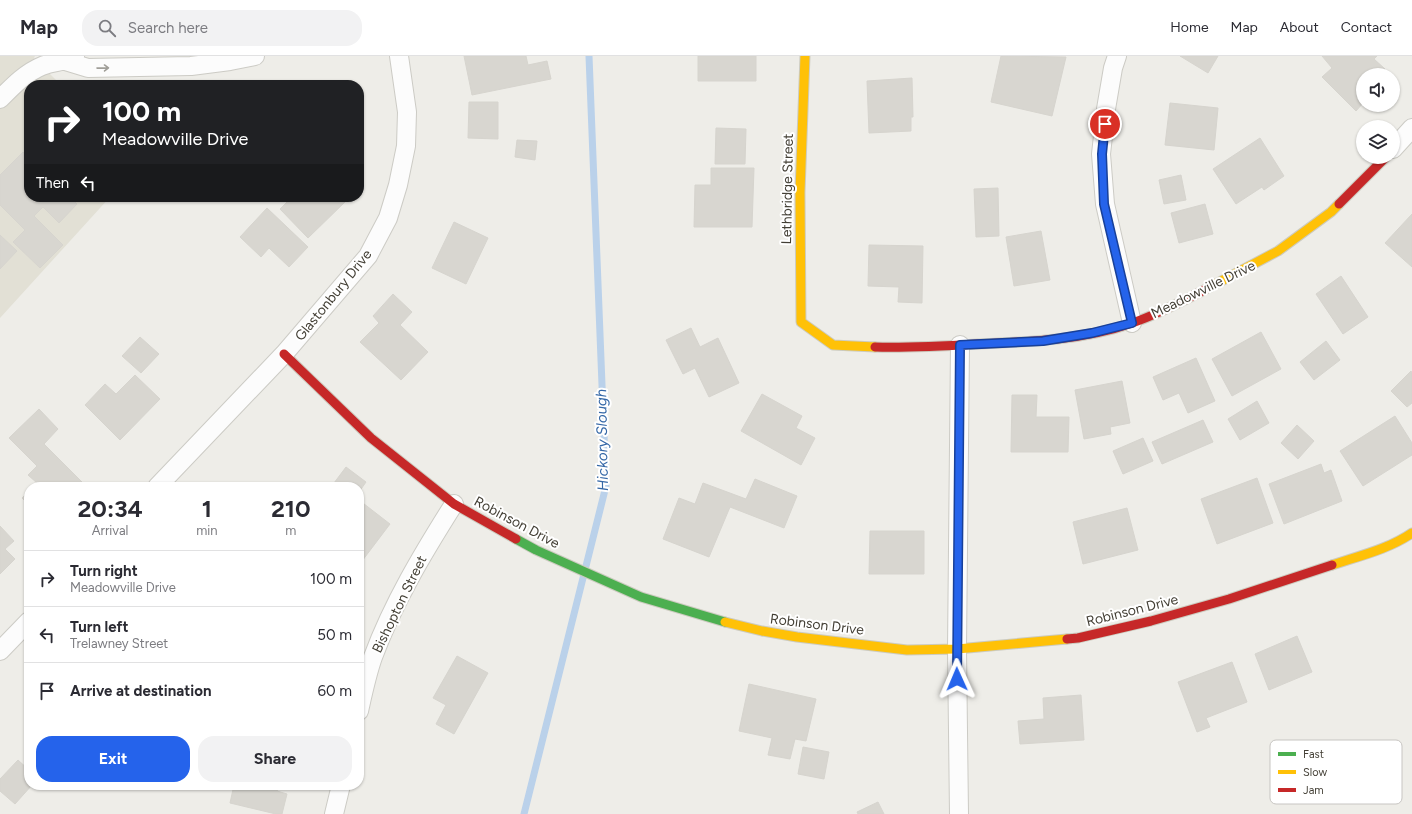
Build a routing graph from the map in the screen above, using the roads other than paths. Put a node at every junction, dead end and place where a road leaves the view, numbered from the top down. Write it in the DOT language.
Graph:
graph roads {
  1 [pos="255,56"];
  2 [pos="399,56"];
  3 [pos="805,56"];
  4 [pos="1117,56"];
  5 [pos="68,58"];
  6 [pos="0,99"];
  7 [pos="1412,128"];
  8 [pos="1400,141"];
  9 [pos="1379,164"];
  10 [pos="801,322"];
  11 [pos="1132,323"];
  12 [pos="960,345"];
  13 [pos="284,354"];
  14 [pos="162,482"];
  15 [pos="454,504"];
  16 [pos="1412,533"];
  17 [pos="24,626"];
  18 [pos="956,649"];
  19 [pos="0,651"];
  20 [pos="364,691"];
  21 [pos="340,790"];
  22 [pos="334,814"];
  23 [pos="959,814"];
  5 -- 1 [label="street, one-way"];
  2 -- 13 [label="street, Glastonbury Drive"];
  3 -- 10 [label="street, Lethbridge Street"];
  4 -- 11 [label="street"];
  5 -- 6 [label="street"];
  7 -- 8 [label="street"];
  9 -- 11 [label="street, Meadowville Drive"];
  10 -- 12 [label="street, Meadowville Drive"];
  11 -- 12 [label="street, Meadowville Drive"];
  12 -- 18 [label="street"];
  13 -- 14 [label="street, Glastonbury Drive"];
  13 -- 15 [label="street, Robinson Drive"];
  15 -- 18 [label="street, Robinson Drive"];
  15 -- 20 [label="street, Bishopton Street"];
  16 -- 18 [label="street, Robinson Drive"];
  17 -- 19 [label="street"];
  18 -- 23 [label="street"];
  21 -- 22 [label="street"];
}
